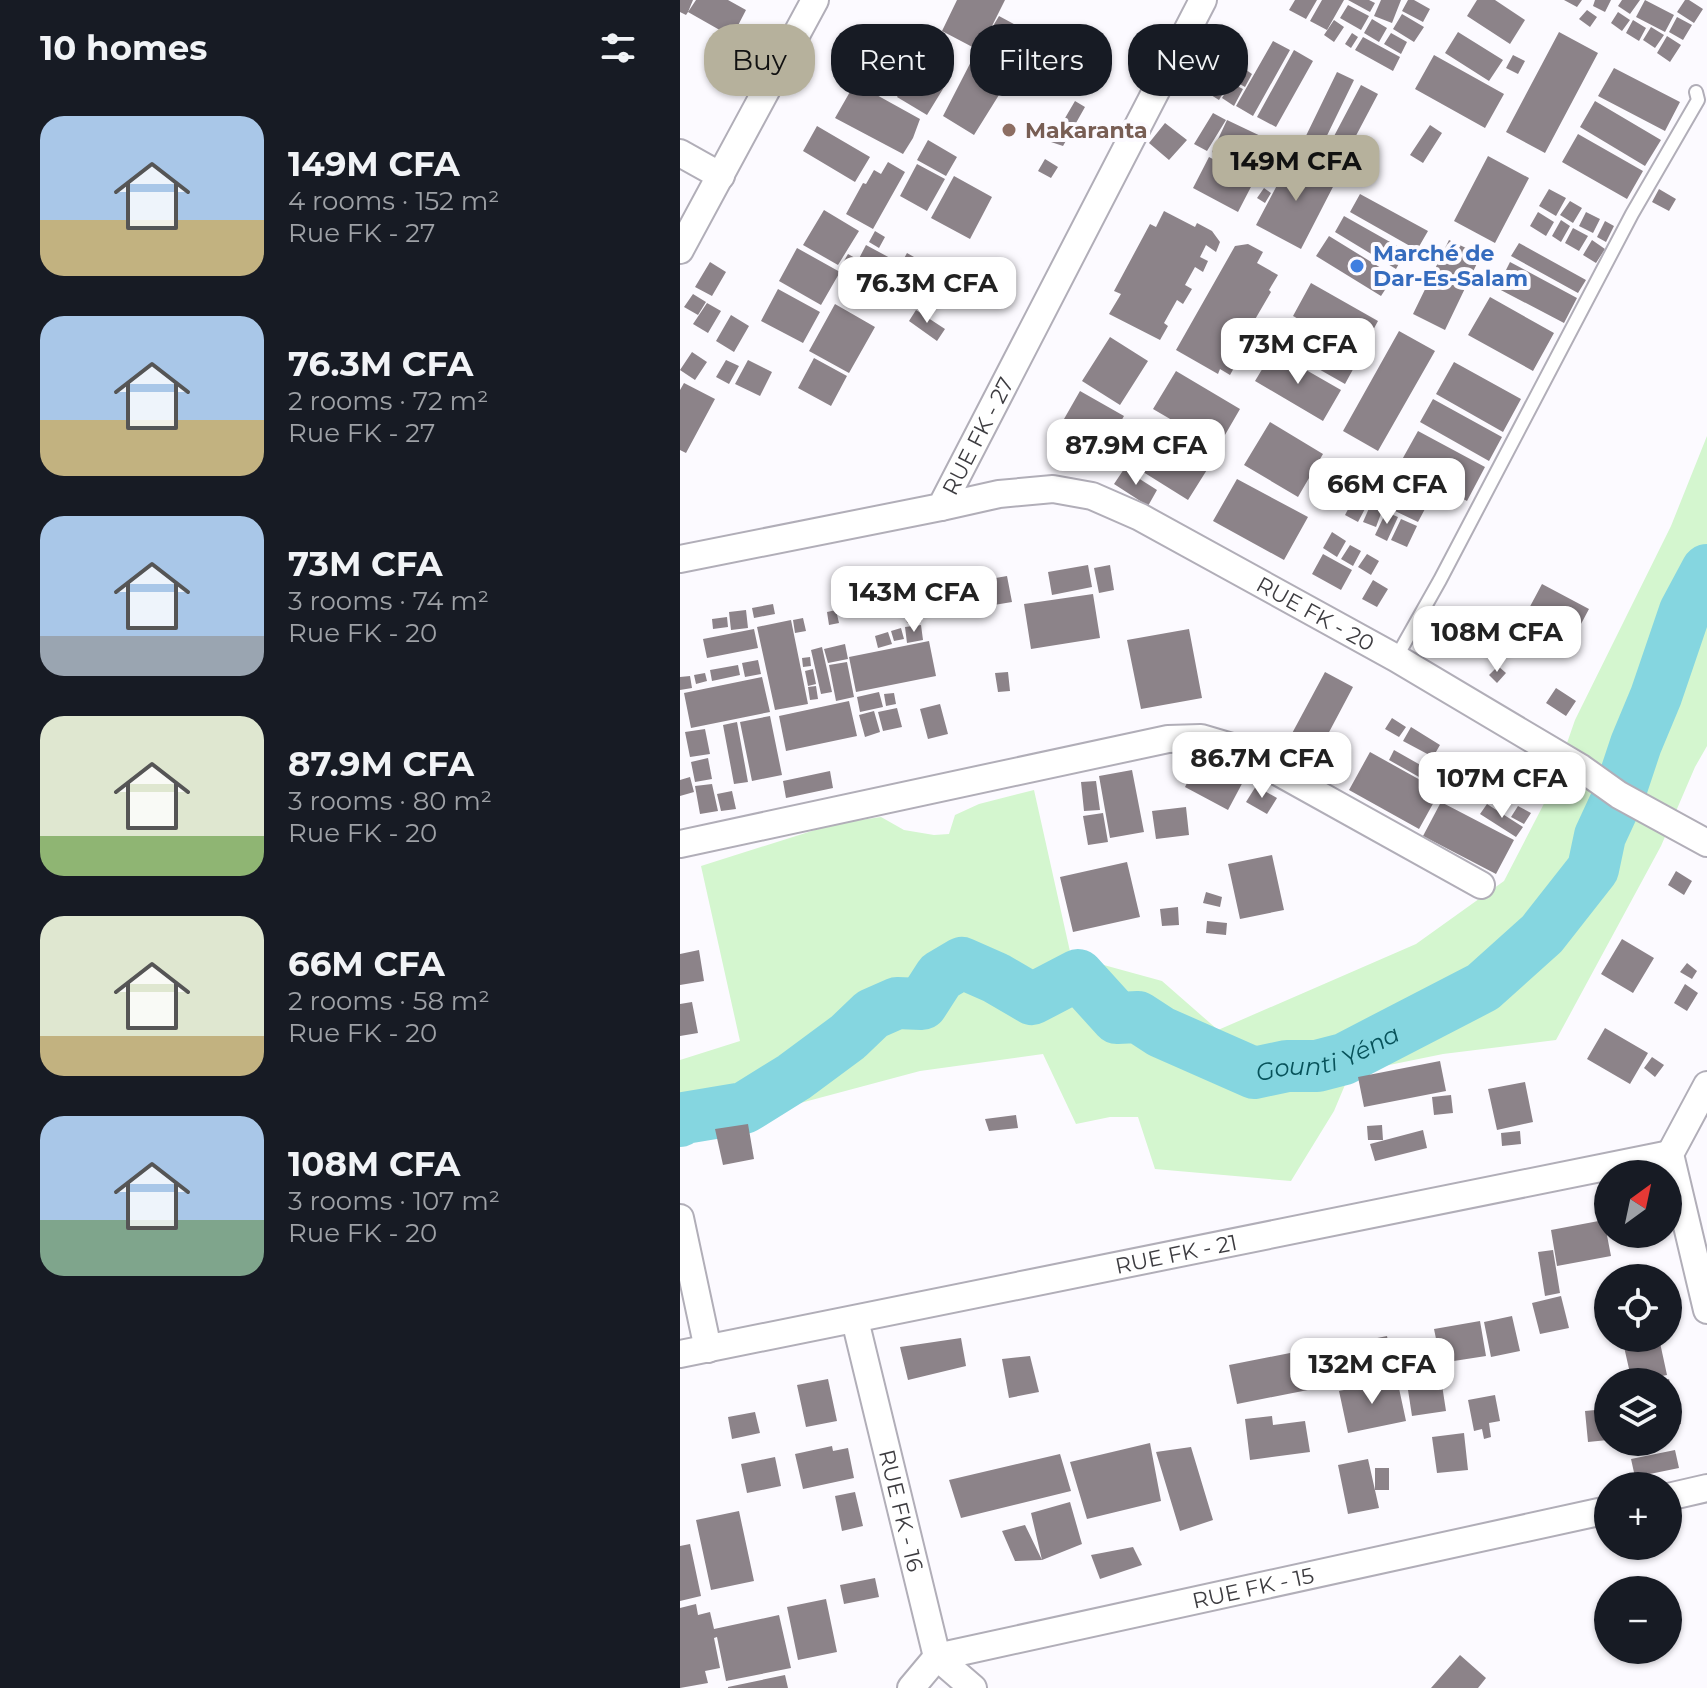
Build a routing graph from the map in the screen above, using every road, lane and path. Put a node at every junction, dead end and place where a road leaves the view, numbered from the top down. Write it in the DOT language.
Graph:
graph roads {
  1 [pos="815,0"];
  2 [pos="1203,0"];
  3 [pos="1696,92"];
  4 [pos="680,153"];
  5 [pos="721,176"];
  6 [pos="680,250"];
  7 [pos="941,507"];
  8 [pos="680,559"];
  9 [pos="1396,658"];
  10 [pos="1707,843"];
  11 [pos="680,844"];
  12 [pos="1481,885"];
  13 [pos="1707,1085"];
  14 [pos="1670,1154"];
  15 [pos="680,1218"];
  16 [pos="1707,1310"];
  17 [pos="855,1320"];
  18 [pos="708,1349"];
  19 [pos="680,1354"];
  20 [pos="1707,1488"];
  21 [pos="1682,1494"];
  22 [pos="1594,1513"];
  23 [pos="937,1657"];
  24 [pos="911,1688"];
  25 [pos="973,1688"];
  1 -- 5 [label="street"];
  2 -- 7 [label="street, RUE FK - 27"];
  3 -- 9 [label="lane"];
  4 -- 5 [label="street"];
  5 -- 6 [label="street"];
  7 -- 8 [label="street, RUE FK - 27"];
  7 -- 9 [label="street, RUE FK - 20"];
  9 -- 10 [label="street, RUE FK - 20"];
  11 -- 12 [label="street"];
  13 -- 14 [label="street"];
  14 -- 16 [label="street"];
  14 -- 17 [label="street, RUE FK - 21"];
  15 -- 18 [label="street"];
  17 -- 18 [label="street, RUE FK - 21"];
  17 -- 23 [label="street, RUE FK - 16"];
  18 -- 19 [label="street, RUE FK - 21"];
  20 -- 21 [label="street"];
  22 -- 23 [label="street, RUE FK - 15"];
  23 -- 24 [label="street"];
  23 -- 25 [label="street"];
}
